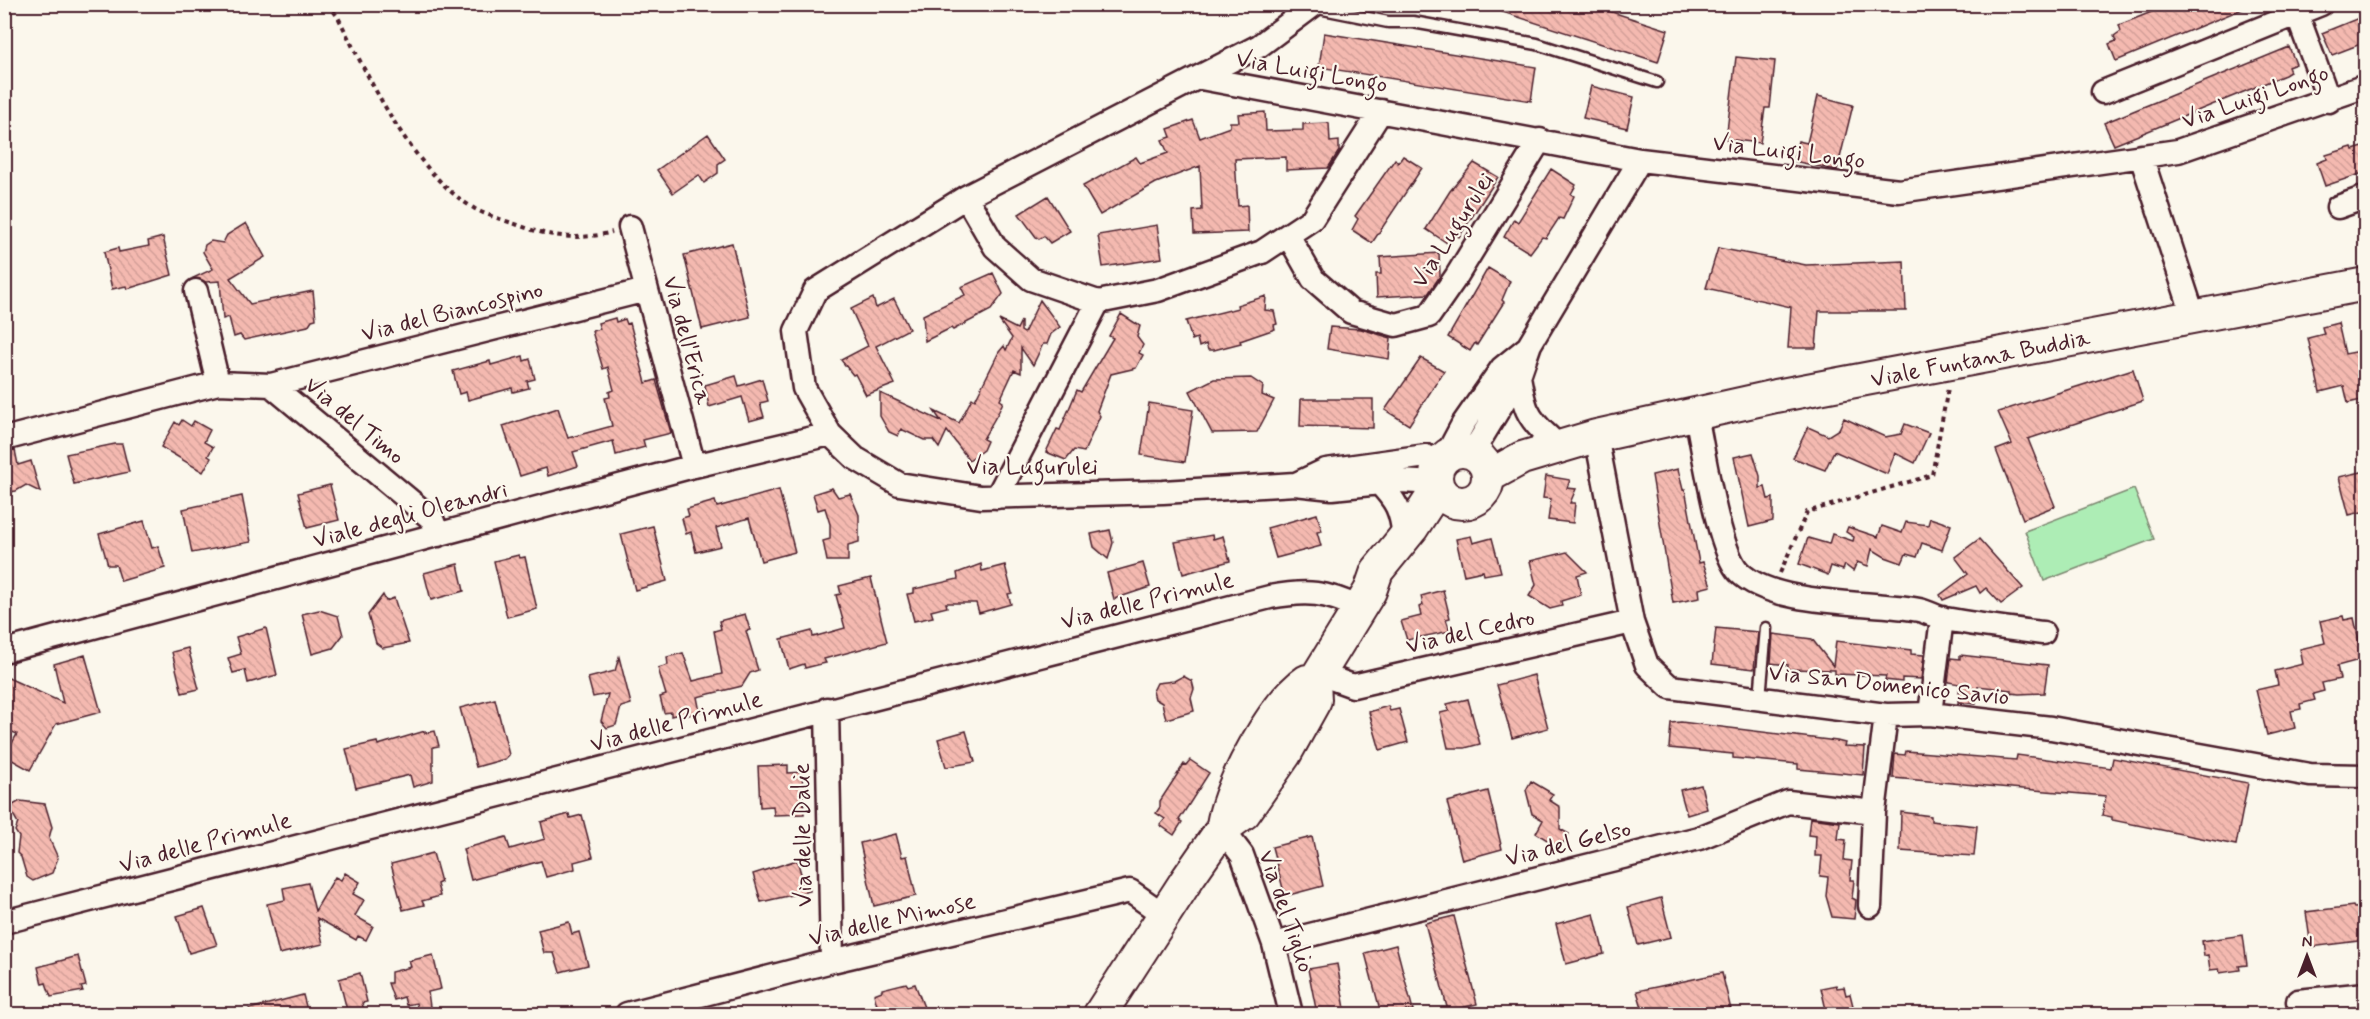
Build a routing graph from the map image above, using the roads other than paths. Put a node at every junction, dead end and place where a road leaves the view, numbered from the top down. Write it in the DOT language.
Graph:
graph roads {
  1 [pos="2321,4"];
  2 [pos="1314,6"];
  3 [pos="2297,14"];
  4 [pos="1201,78"];
  5 [pos="1657,82"];
  6 [pos="2366,86"];
  7 [pos="2103,92"];
  8 [pos="2329,101"];
  9 [pos="1381,111"];
  10 [pos="1540,140"];
  11 [pos="2141,156"];
  12 [pos="1640,160"];
  13 [pos="966,197"];
  14 [pos="2366,197"];
  15 [pos="2338,207"];
  16 [pos="630,227"];
  17 [pos="1288,235"];
  18 [pos="2366,284"];
  19 [pos="646,290"];
  20 [pos="196,291"];
  21 [pos="1098,302"];
  22 [pos="2194,318"];
  23 [pos="1528,347"];
  24 [pos="1519,376"];
  25 [pos="218,383"];
  26 [pos="271,385"];
  27 [pos="1696,415"];
  28 [pos="830,434"];
  29 [pos="1596,436"];
  30 [pos="1550,437"];
  31 [pos="4,439"];
  32 [pos="694,466"];
  33 [pos="1457,472"];
  34 [pos="1378,482"];
  35 [pos="1295,484"];
  36 [pos="997,496"];
  37 [pos="438,535"];
  38 [pos="1404,537"];
  39 [pos="1365,600"];
  40 [pos="1942,618"];
  41 [pos="1632,622"];
  42 [pos="1766,628"];
  43 [pos="2043,633"];
  44 [pos="4,651"];
  45 [pos="1317,678"];
  46 [pos="1760,698"];
  47 [pos="827,709"];
  48 [pos="1930,714"];
  49 [pos="1886,715"];
  50 [pos="2365,776"];
  51 [pos="1874,812"];
  52 [pos="1222,829"];
  53 [pos="1870,906"];
  54 [pos="1164,915"];
  55 [pos="4,922"];
  56 [pos="1274,944"];
  57 [pos="831,961"];
  58 [pos="2366,994"];
  59 [pos="2298,1001"];
  60 [pos="627,1014"];
  61 [pos="1100,1014"];
  62 [pos="1291,1014"];
  1 -- 3 [label="street"];
  2 -- 4 [label="street, Via Lugurulei"];
  2 -- 5 [label="lane"];
  3 -- 7 [label="street"];
  3 -- 8 [label="street"];
  4 -- 9 [label="street, Via Luigi Longo"];
  4 -- 13 [label="street, Via Lugurulei"];
  6 -- 8 [label="street, Via Luigi Longo"];
  8 -- 11 [label="street, Via Luigi Longo"];
  9 -- 10 [label="street, Via Luigi Longo"];
  9 -- 17 [label="street"];
  10 -- 12 [label="street, Via Luigi Longo"];
  10 -- 17 [label="street, Via Lugurulei"];
  11 -- 12 [label="street, Via Luigi Longo"];
  11 -- 22 [label="street"];
  12 -- 23 [label="street"];
  13 -- 21 [label="street"];
  13 -- 28 [label="street, Via Lugurulei"];
  14 -- 15 [label="street"];
  16 -- 19 [label="street, Via dell'Erica"];
  17 -- 21 [label="street"];
  18 -- 22 [label="main road, Viale Funtana Buddia"];
  19 -- 26 [label="street, Via del Biancospino"];
  19 -- 32 [label="street, Via dell'Erica"];
  20 -- 25 [label="street"];
  21 -- 36 [label="street"];
  22 -- 27 [label="main road, Viale Funtana Buddia"];
  23 -- 24 [label="street"];
  23 -- 33 [label="street"];
  24 -- 30 [label="street"];
  24 -- 33 [label="street"];
  25 -- 26 [label="street, Via del Timo"];
  25 -- 31 [label="street, Via del Timo"];
  26 -- 37 [label="street, Via del Timo"];
  27 -- 29 [label="main road, Viale Funtana Buddia"];
  27 -- 40 [label="street"];
  28 -- 32 [label="street, Viale degli Oleandri"];
  28 -- 36 [label="street, Via Lugurulei"];
  29 -- 30 [label="main road, Viale Funtana Buddia"];
  29 -- 33 [label="main road, Viale Funtana Buddia"];
  29 -- 41 [label="street, Via San Domenico Savio"];
  30 -- 33 [label="main road, Viale Funtana Buddia"];
  32 -- 37 [label="street, Viale degli Oleandri"];
  33 -- 34 [label="street, Via Lugurulei"];
  33 -- 35 [label="street, Via Lugurulei"];
  33 -- 38 [label="main road"];
  33 -- 39 [label="main road"];
  34 -- 35 [label="street, Via Lugurulei"];
  34 -- 38 [label="street"];
  35 -- 36 [label="street, Via Lugurulei"];
  37 -- 44 [label="street, Viale degli Oleandri"];
  38 -- 39 [label="main road"];
  39 -- 45 [label="main road"];
  39 -- 47 [label="street, Via delle Primule"];
  40 -- 43 [label="street"];
  40 -- 48 [label="street"];
  41 -- 45 [label="street, Via del Cedro"];
  41 -- 46 [label="street, Via San Domenico Savio"];
  42 -- 46 [label="lane"];
  45 -- 52 [label="main road"];
  46 -- 49 [label="street, Via San Domenico Savio"];
  47 -- 55 [label="street, Via delle Primule"];
  47 -- 57 [label="street, Via delle Dalie"];
  48 -- 49 [label="street, Via San Domenico Savio"];
  48 -- 50 [label="street, Via San Domenico Savio"];
  49 -- 51 [label="street"];
  51 -- 53 [label="street"];
  51 -- 56 [label="street, Via del Gelso"];
  52 -- 54 [label="main road"];
  52 -- 56 [label="street, Via del Tiglio"];
  54 -- 57 [label="street, Via delle Mimose"];
  54 -- 61 [label="main road"];
  56 -- 62 [label="street, Via del Tiglio"];
  57 -- 60 [label="street, Via delle Mimose"];
  58 -- 59 [label="street"];
}
